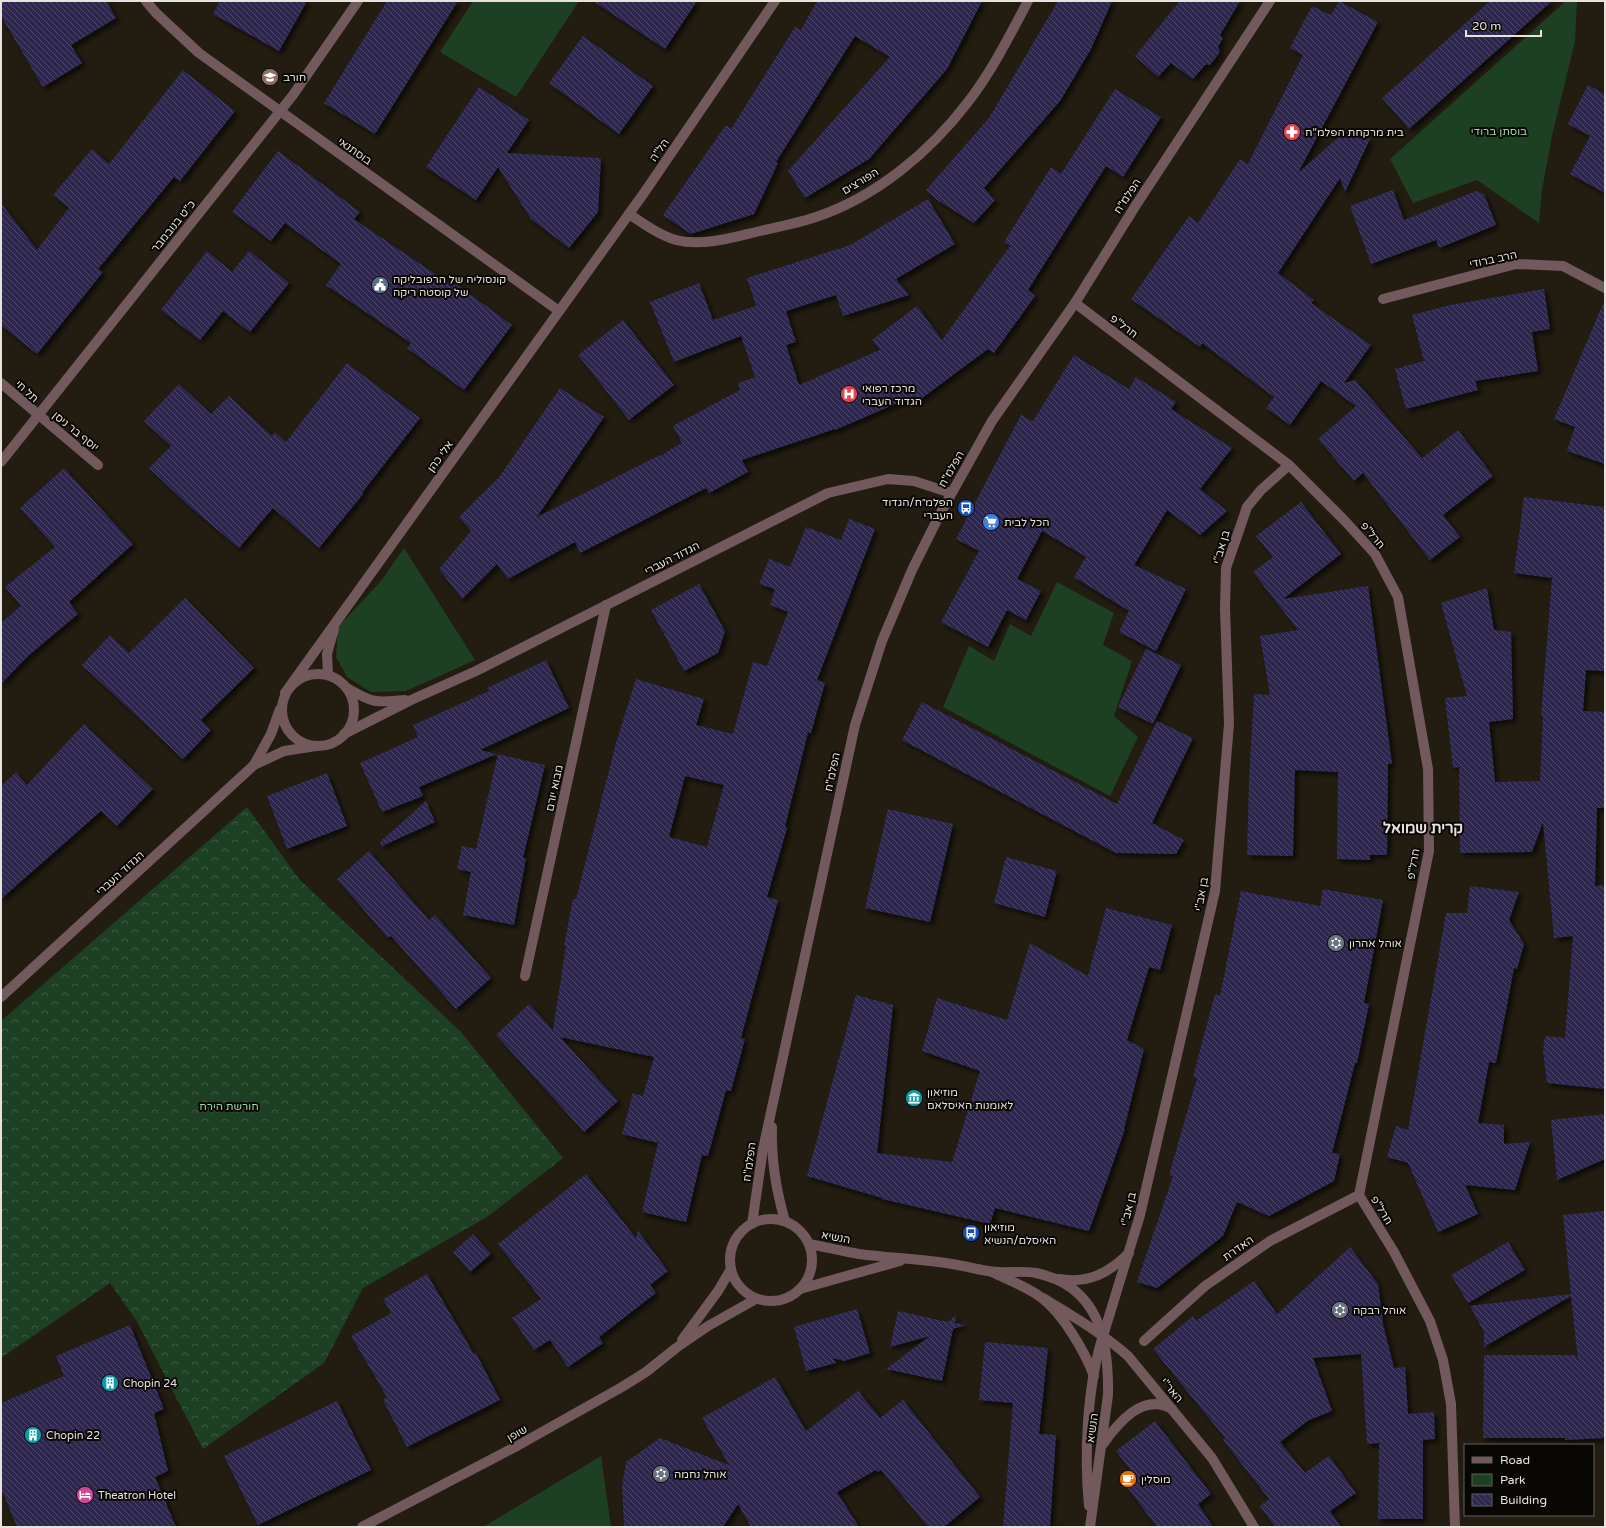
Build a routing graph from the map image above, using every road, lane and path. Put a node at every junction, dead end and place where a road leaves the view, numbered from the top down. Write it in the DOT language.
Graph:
graph roads {
  1 [pos="146,1"];
  2 [pos="358,1"];
  3 [pos="775,1"];
  4 [pos="1028,1"];
  5 [pos="1270,1"];
  6 [pos="280,113"];
  7 [pos="629,214"];
  8 [pos="1605,288"];
  9 [pos="1383,299"];
  10 [pos="1075,303"];
  11 [pos="559,311"];
  12 [pos="1,383"];
  13 [pos="38,416"];
  14 [pos="1,462"];
  15 [pos="1289,465"];
  16 [pos="98,466"];
  17 [pos="951,493"];
  18 [pos="606,605"];
  19 [pos="340,615"];
  20 [pos="328,675"];
  21 [pos="346,688"];
  22 [pos="286,693"];
  23 [pos="411,700"];
  24 [pos="282,705"];
  25 [pos="344,734"];
  26 [pos="316,746"];
  27 [pos="254,765"];
  28 [pos="525,976"];
  29 [pos="1,998"];
  30 [pos="773,1105"];
  31 [pos="1360,1195"];
  32 [pos="785,1221"];
  33 [pos="752,1224"];
  34 [pos="809,1244"];
  35 [pos="1129,1253"];
  36 [pos="907,1259"];
  37 [pos="731,1269"];
  38 [pos="990,1272"];
  39 [pos="1053,1278"];
  40 [pos="800,1289"];
  41 [pos="756,1298"];
  42 [pos="1043,1298"];
  43 [pos="1103,1336"];
  44 [pos="1144,1341"];
  45 [pos="676,1348"];
  46 [pos="1094,1376"];
  47 [pos="1173,1410"];
  48 [pos="1102,1445"];
  49 [pos="1090,1526"];
  50 [pos="362,1527"];
  51 [pos="1254,1527"];
  52 [pos="1454,1527"];
  1 -- 6 [label="street, בוסתנאי"];
  2 -- 6 [label="street, כ\"ט בנובמבר"];
  3 -- 7 [label="street, הל\"ה"];
  4 -- 7 [label="street, הפורצים"];
  5 -- 10 [label="street, הפלמ\"ח"];
  6 -- 11 [label="street, בוסתנאי"];
  6 -- 13 [label="street, כ\"ט בנובמבר"];
  7 -- 11 [label="street, הל\"ה"];
  8 -- 9 [label="street, הרב ברודי"];
  10 -- 15 [label="street, חרל\"פ"];
  10 -- 17 [label="street, הפלמ\"ח"];
  11 -- 19 [label="street, אלי כהן"];
  12 -- 13 [label="street, תל חי"];
  13 -- 14 [label="street, כ\"ט בנובמבר"];
  13 -- 16 [label="street, יוסף בר ניסן"];
  15 -- 31 [label="street, חרל\"פ"];
  15 -- 35 [label="street, בן אב\"י"];
  17 -- 18 [label="street, הגדוד העברי"];
  17 -- 30 [label="street, הפלמ\"ח"];
  18 -- 23 [label="street, הגדוד העברי"];
  18 -- 28 [label="street, מבוא יורם"];
  19 -- 20 [label="street, אלי כהן"];
  19 -- 22 [label="street, אלי כהן"];
  20 -- 21 [label="street"];
  20 -- 22 [label="street"];
  21 -- 23 [label="street, הגדוד העברי"];
  21 -- 25 [label="street"];
  22 -- 24 [label="street"];
  23 -- 25 [label="street, הגדוד העברי"];
  24 -- 26 [label="street"];
  24 -- 27 [label="street, הגדוד העברי"];
  25 -- 26 [label="street"];
  26 -- 27 [label="street, הגדוד העברי"];
  27 -- 29 [label="street, הגדוד העברי"];
  30 -- 32 [label="street, הפלמ\"ח"];
  30 -- 33 [label="street, הפלמ\"ח"];
  31 -- 44 [label="street, האדרת"];
  31 -- 52 [label="street, חרל\"פ"];
  32 -- 33 [label="street"];
  32 -- 34 [label="street"];
  33 -- 37 [label="street"];
  34 -- 36 [label="street, הנשיא"];
  34 -- 40 [label="street"];
  35 -- 39 [label="street"];
  35 -- 43 [label="street, בן אב\"י"];
  36 -- 38 [label="street, הנשיא"];
  36 -- 40 [label="street, הנשיא"];
  37 -- 41 [label="street"];
  37 -- 45 [label="street, שופן"];
  38 -- 39 [label="street, הנשיא"];
  38 -- 42 [label="street, הנשיא"];
  39 -- 43 [label="street, הנשיא"];
  40 -- 41 [label="street"];
  41 -- 45 [label="street, שופן"];
  42 -- 43 [label="street, האר\"י"];
  42 -- 46 [label="street, הנשיא"];
  43 -- 46 [label="street, הנשיא"];
  43 -- 47 [label="street, האר\"י"];
  43 -- 48 [label="street, הנשיא"];
  45 -- 50 [label="street, שופן"];
  46 -- 49 [label="street, הנשיא"];
  47 -- 48 [label="street"];
  47 -- 51 [label="street, האר\"י"];
  48 -- 49 [label="street, הנשיא"];
}
